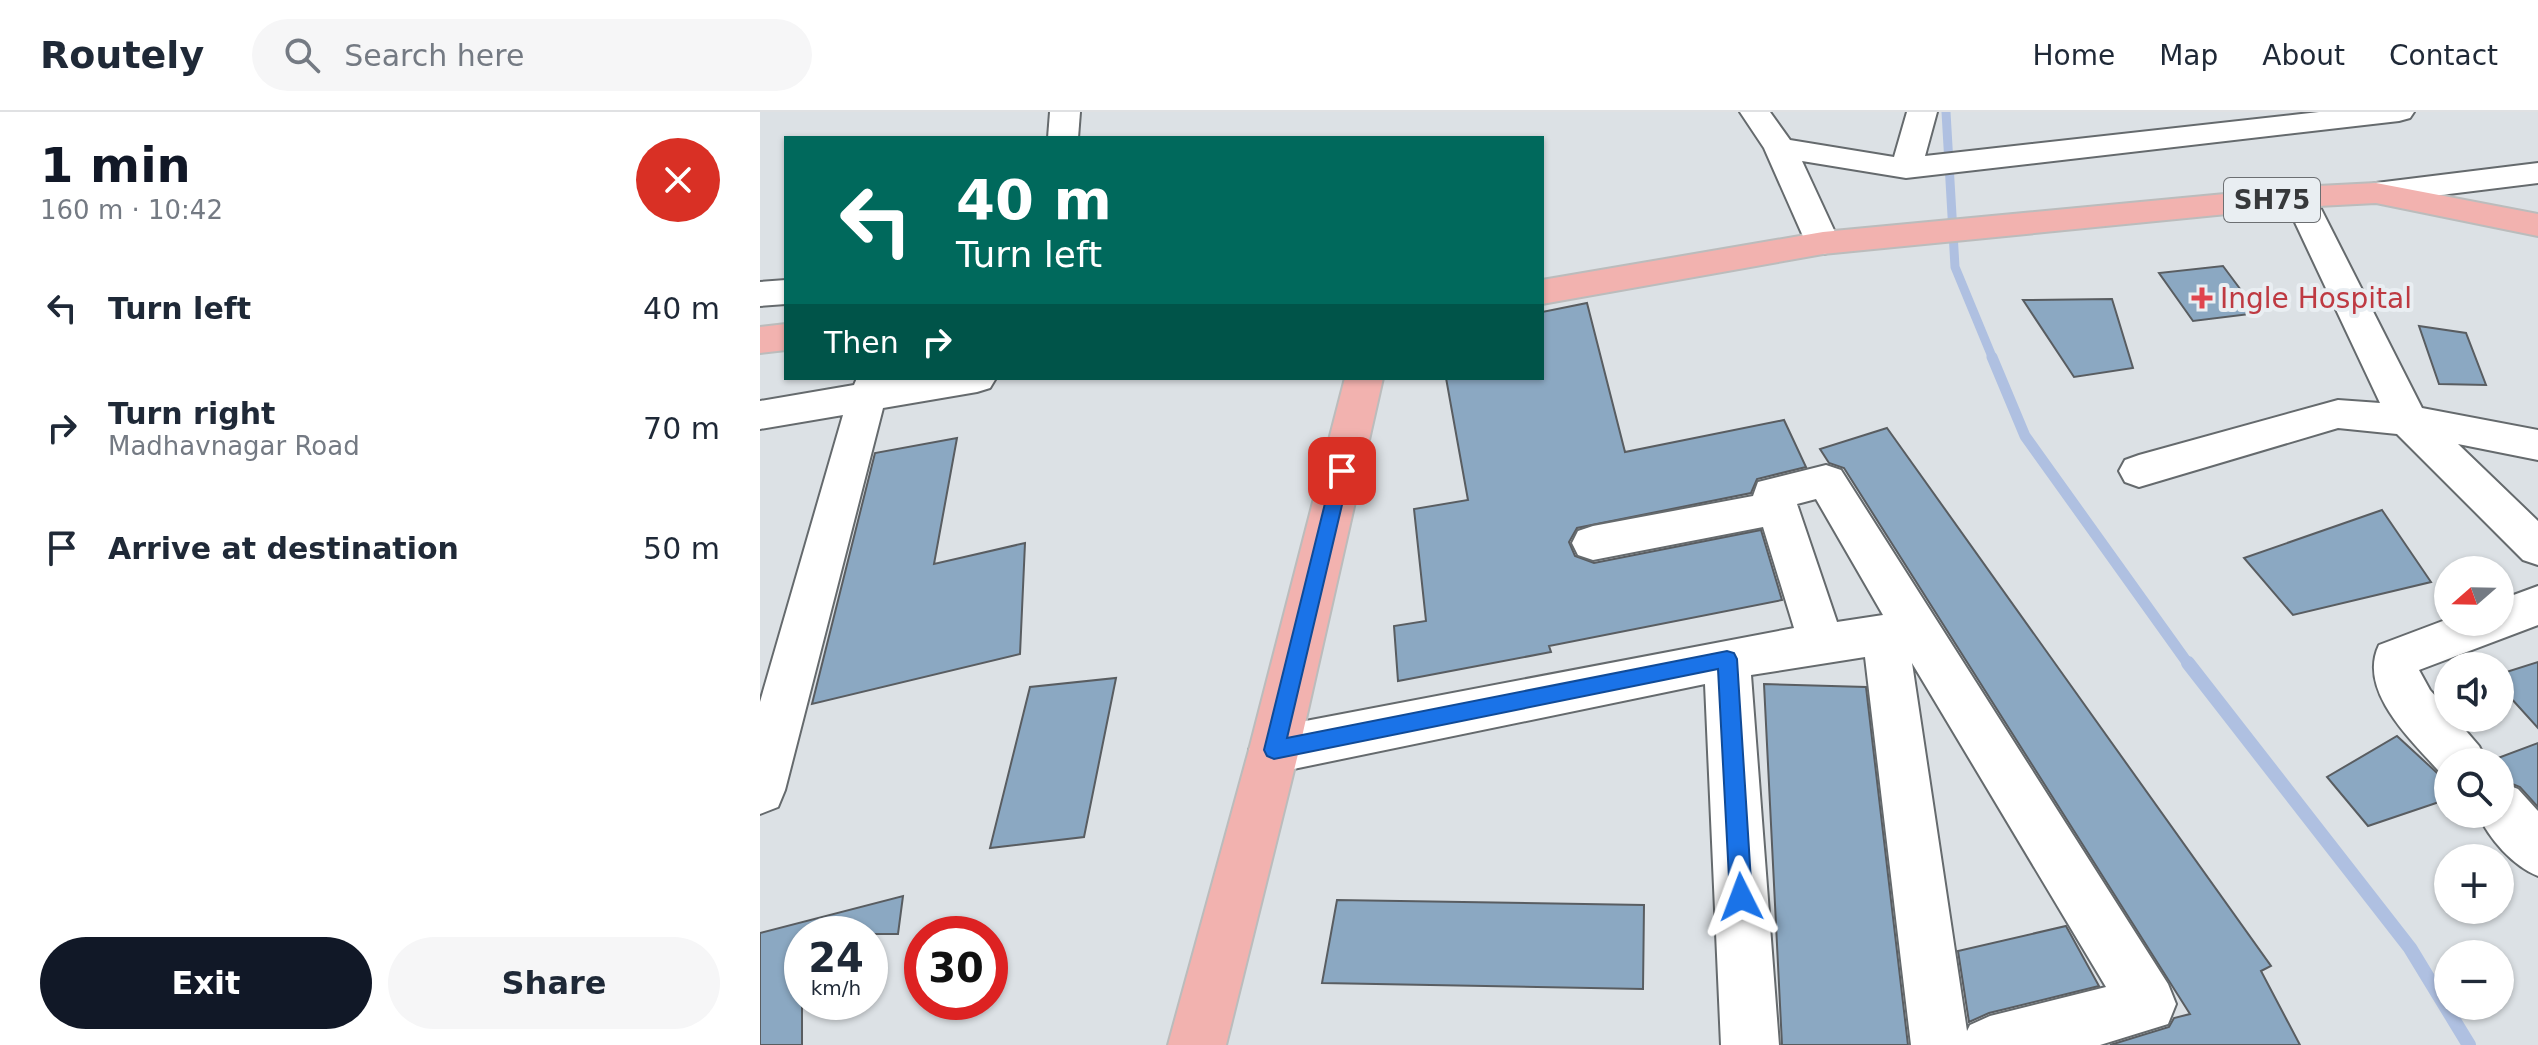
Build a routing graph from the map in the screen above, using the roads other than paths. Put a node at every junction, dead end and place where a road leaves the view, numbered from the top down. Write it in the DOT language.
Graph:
graph roads {
  1 [pos="1065,112"];
  2 [pos="1755,112"];
  3 [pos="1922,112"];
  4 [pos="2399,112"];
  5 [pos="1063,136"];
  6 [pos="1780,148"];
  7 [pos="1906,168"];
  8 [pos="2538,173"];
  9 [pos="2376,193"];
  10 [pos="2299,197"];
  11 [pos="2538,225"];
  12 [pos="1823,243"];
  13 [pos="784,292"];
  14 [pos="1544,292"];
  15 [pos="760,294"];
  16 [pos="784,337"];
  17 [pos="760,340"];
  18 [pos="953,380"];
  19 [pos="1364,380"];
  20 [pos="871,387"];
  21 [pos="760,415"];
  22 [pos="2408,420"];
  23 [pos="2538,445"];
  24 [pos="2139,471"];
  25 [pos="1778,508"];
  26 [pos="1593,543"];
  27 [pos="2538,548"];
  28 [pos="2538,605"];
  29 [pos="2514,614"];
  30 [pos="1901,632"];
  31 [pos="2457,636"];
  32 [pos="1822,644"];
  33 [pos="1727,659"];
  34 [pos="2450,748"];
  35 [pos="1274,750"];
  36 [pos="760,790"];
  37 [pos="2514,822"];
  38 [pos="2538,850"];
  39 [pos="1197,1045"];
  40 [pos="1750,1045"];
  41 [pos="1940,1045"];
  42 [pos="1990,1045"];
  1 -- 5 [label="street"];
  2 -- 6 [label="street"];
  3 -- 7 [label="street"];
  4 -- 7 [label="street"];
  6 -- 7 [label="street"];
  6 -- 12 [label="street"];
  8 -- 9 [label="street"];
  9 -- 10 [label="main road, SH75"];
  9 -- 11 [label="main road, SH75"];
  10 -- 12 [label="main road, SH75"];
  10 -- 22 [label="street"];
  12 -- 14 [label="main road, SH75"];
  13 -- 15 [label="street"];
  16 -- 17 [label="main road"];
  18 -- 20 [label="street"];
  19 -- 35 [label="main road"];
  20 -- 21 [label="street"];
  20 -- 36 [label="street"];
  22 -- 23 [label="street"];
  22 -- 24 [label="street"];
  22 -- 27 [label="street"];
  25 -- 26 [label="street"];
  25 -- 30 [label="street"];
  25 -- 32 [label="street"];
  28 -- 29 [label="street"];
  30 -- 32 [label="street"];
  30 -- 41 [label="street"];
  30 -- 42 [label="street"];
  31 -- 34 [label="street"];
  32 -- 33 [label="street"];
  33 -- 35 [label="street"];
  33 -- 40 [label="street"];
  35 -- 39 [label="main road"];
  37 -- 38 [label="street"];
}
